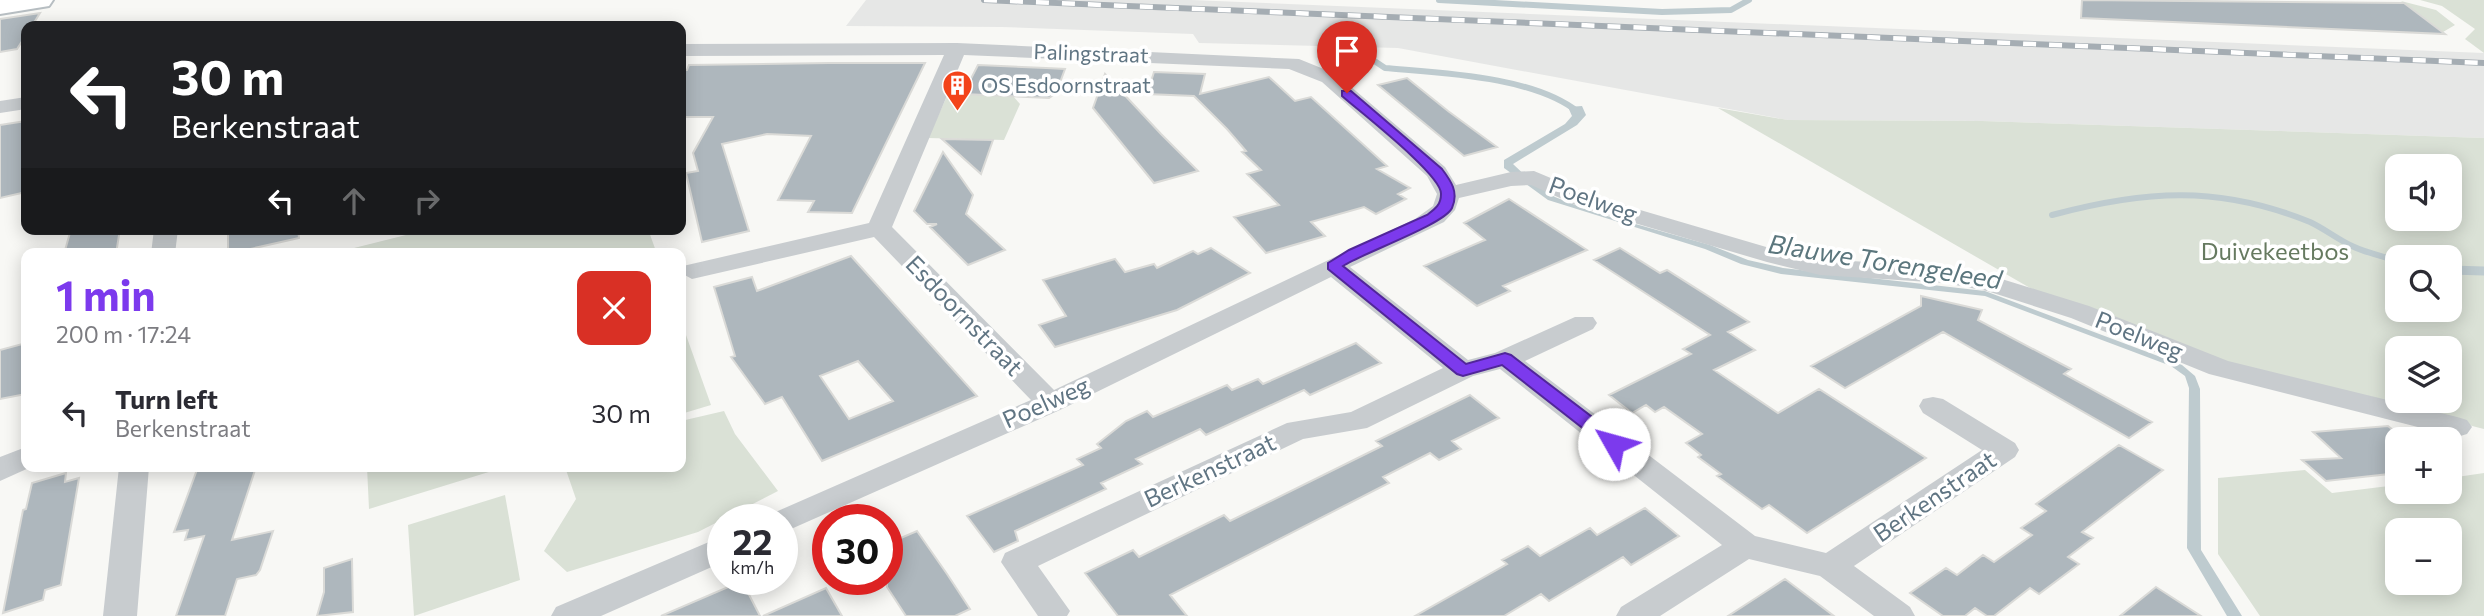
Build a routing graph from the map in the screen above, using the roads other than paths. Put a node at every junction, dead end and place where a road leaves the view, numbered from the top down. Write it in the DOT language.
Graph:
graph roads {
  1 [pos="39,0"];
  2 [pos="0,6"];
  3 [pos="957,49"];
  4 [pos="686,50"];
  5 [pos="21,104"];
  6 [pos="0,107"];
  7 [pos="1449,194"];
  8 [pos="879,228"];
  9 [pos="1333,266"];
  10 [pos="692,271"];
  11 [pos="1584,323"];
  12 [pos="1505,359"];
  13 [pos="1463,370"];
  14 [pos="1050,403"];
  15 [pos="1933,406"];
  16 [pos="2457,427"];
  17 [pos="21,460"];
  18 [pos="0,470"];
  19 [pos="134,472"];
  20 [pos="798,515"];
  21 [pos="1745,546"];
  22 [pos="707,556"];
  23 [pos="1829,566"];
  24 [pos="607,608"];
  25 [pos="1053,611"];
  26 [pos="120,616"];
  27 [pos="568,616"];
  28 [pos="1633,616"];
  29 [pos="1898,616"];
  1 -- 2 [label="main road"];
  3 -- 4 [label="street, Palingstraat"];
  3 -- 7 [label="street, Palingstraat"];
  3 -- 8 [label="street"];
  5 -- 6 [label="street"];
  7 -- 9 [label="street, Poelweg"];
  7 -- 16 [label="street, Poelweg"];
  8 -- 10 [label="street"];
  8 -- 14 [label="street, Esdoornstraat"];
  9 -- 13 [label="street"];
  9 -- 14 [label="street, Poelweg"];
  11 -- 12 [label="street, Berkenstraat"];
  12 -- 13 [label="street, Berkenstraat"];
  12 -- 21 [label="street"];
  13 -- 25 [label="street, Berkenstraat"];
  14 -- 20 [label="street, Poelweg"];
  15 -- 23 [label="street, Berkenstraat"];
  17 -- 18 [label="street"];
  19 -- 26 [label="street"];
  21 -- 23 [label="street"];
  21 -- 28 [label="street"];
  22 -- 24 [label="street"];
  23 -- 29 [label="street"];
  24 -- 27 [label="street"];
}
